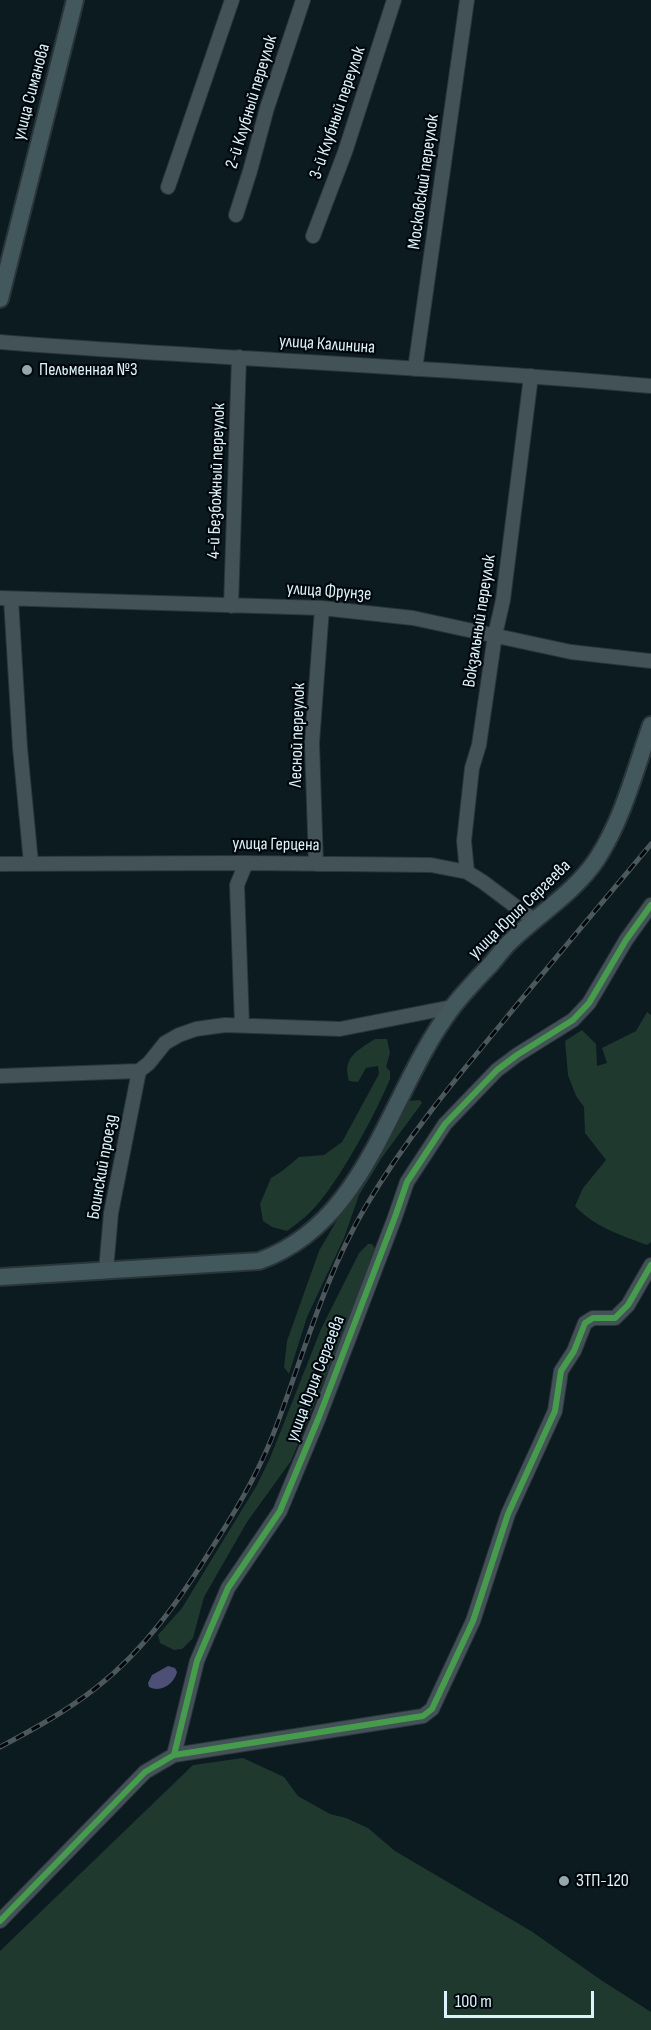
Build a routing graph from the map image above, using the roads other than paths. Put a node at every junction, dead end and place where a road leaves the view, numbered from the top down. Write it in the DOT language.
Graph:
graph roads {
  1 [pos="75,0"];
  2 [pos="232,0"];
  3 [pos="303,0"];
  4 [pos="394,0"];
  5 [pos="467,0"];
  6 [pos="168,187"];
  7 [pos="236,215"];
  8 [pos="313,236"];
  9 [pos="0,299"];
  10 [pos="0,342"];
  11 [pos="239,357"];
  12 [pos="415,369"];
  13 [pos="531,376"];
  14 [pos="651,386"];
  15 [pos="6,598"];
  16 [pos="231,606"];
  17 [pos="322,608"];
  18 [pos="495,635"];
  19 [pos="651,661"];
  20 [pos="651,725"];
  21 [pos="31,863"];
  22 [pos="246,863"];
  23 [pos="0,864"];
  24 [pos="316,864"];
  25 [pos="466,872"];
  26 [pos="651,905"];
  27 [pos="535,921"];
  28 [pos="453,1007"];
  29 [pos="242,1025"];
  30 [pos="139,1071"];
  31 [pos="0,1076"];
  32 [pos="651,1265"];
  33 [pos="106,1270"];
  34 [pos="0,1277"];
  35 [pos="174,1755"];
  36 [pos="0,1921"];
  1 -- 9 [label="main road, улица Симанова"];
  2 -- 6 [label="street"];
  3 -- 7 [label="street, 2-й Клубный переулок"];
  4 -- 8 [label="street, 3-й Клубный переулок"];
  5 -- 12 [label="street, Московский переулок"];
  10 -- 11 [label="street, улица Калинина"];
  11 -- 12 [label="street, улица Калинина"];
  11 -- 16 [label="street, 4-й Безбожный переулок"];
  12 -- 13 [label="street, улица Калинина"];
  13 -- 14 [label="street, улица Калинина"];
  13 -- 18 [label="street, Вокзальный переулок"];
  15 -- 16 [label="street, улица Фрунзе"];
  15 -- 21 [label="street"];
  16 -- 17 [label="street, улица Фрунзе"];
  17 -- 18 [label="street, улица Фрунзе"];
  17 -- 24 [label="street, Лесной переулок"];
  18 -- 19 [label="street, улица Фрунзе"];
  18 -- 25 [label="street, Вокзальный переулок"];
  20 -- 27 [label="main road, улица Юрия Сергеева"];
  21 -- 22 [label="street, улица Герцена"];
  21 -- 23 [label="street, улица Герцена"];
  22 -- 24 [label="street, улица Герцена"];
  22 -- 29 [label="street"];
  24 -- 25 [label="street, улица Герцена"];
  25 -- 27 [label="street, улица Герцена"];
  26 -- 35 [label="street, улица Юрия Сергеева"];
  27 -- 28 [label="main road, улица Юрия Сергеева"];
  28 -- 29 [label="street"];
  28 -- 33 [label="main road, улица Юрия Сергеева"];
  29 -- 30 [label="street"];
  30 -- 31 [label="street"];
  30 -- 33 [label="street, Боинский проезд"];
  32 -- 35 [label="street"];
  33 -- 34 [label="main road, улица Юрия Сергеева"];
  35 -- 36 [label="street"];
}
